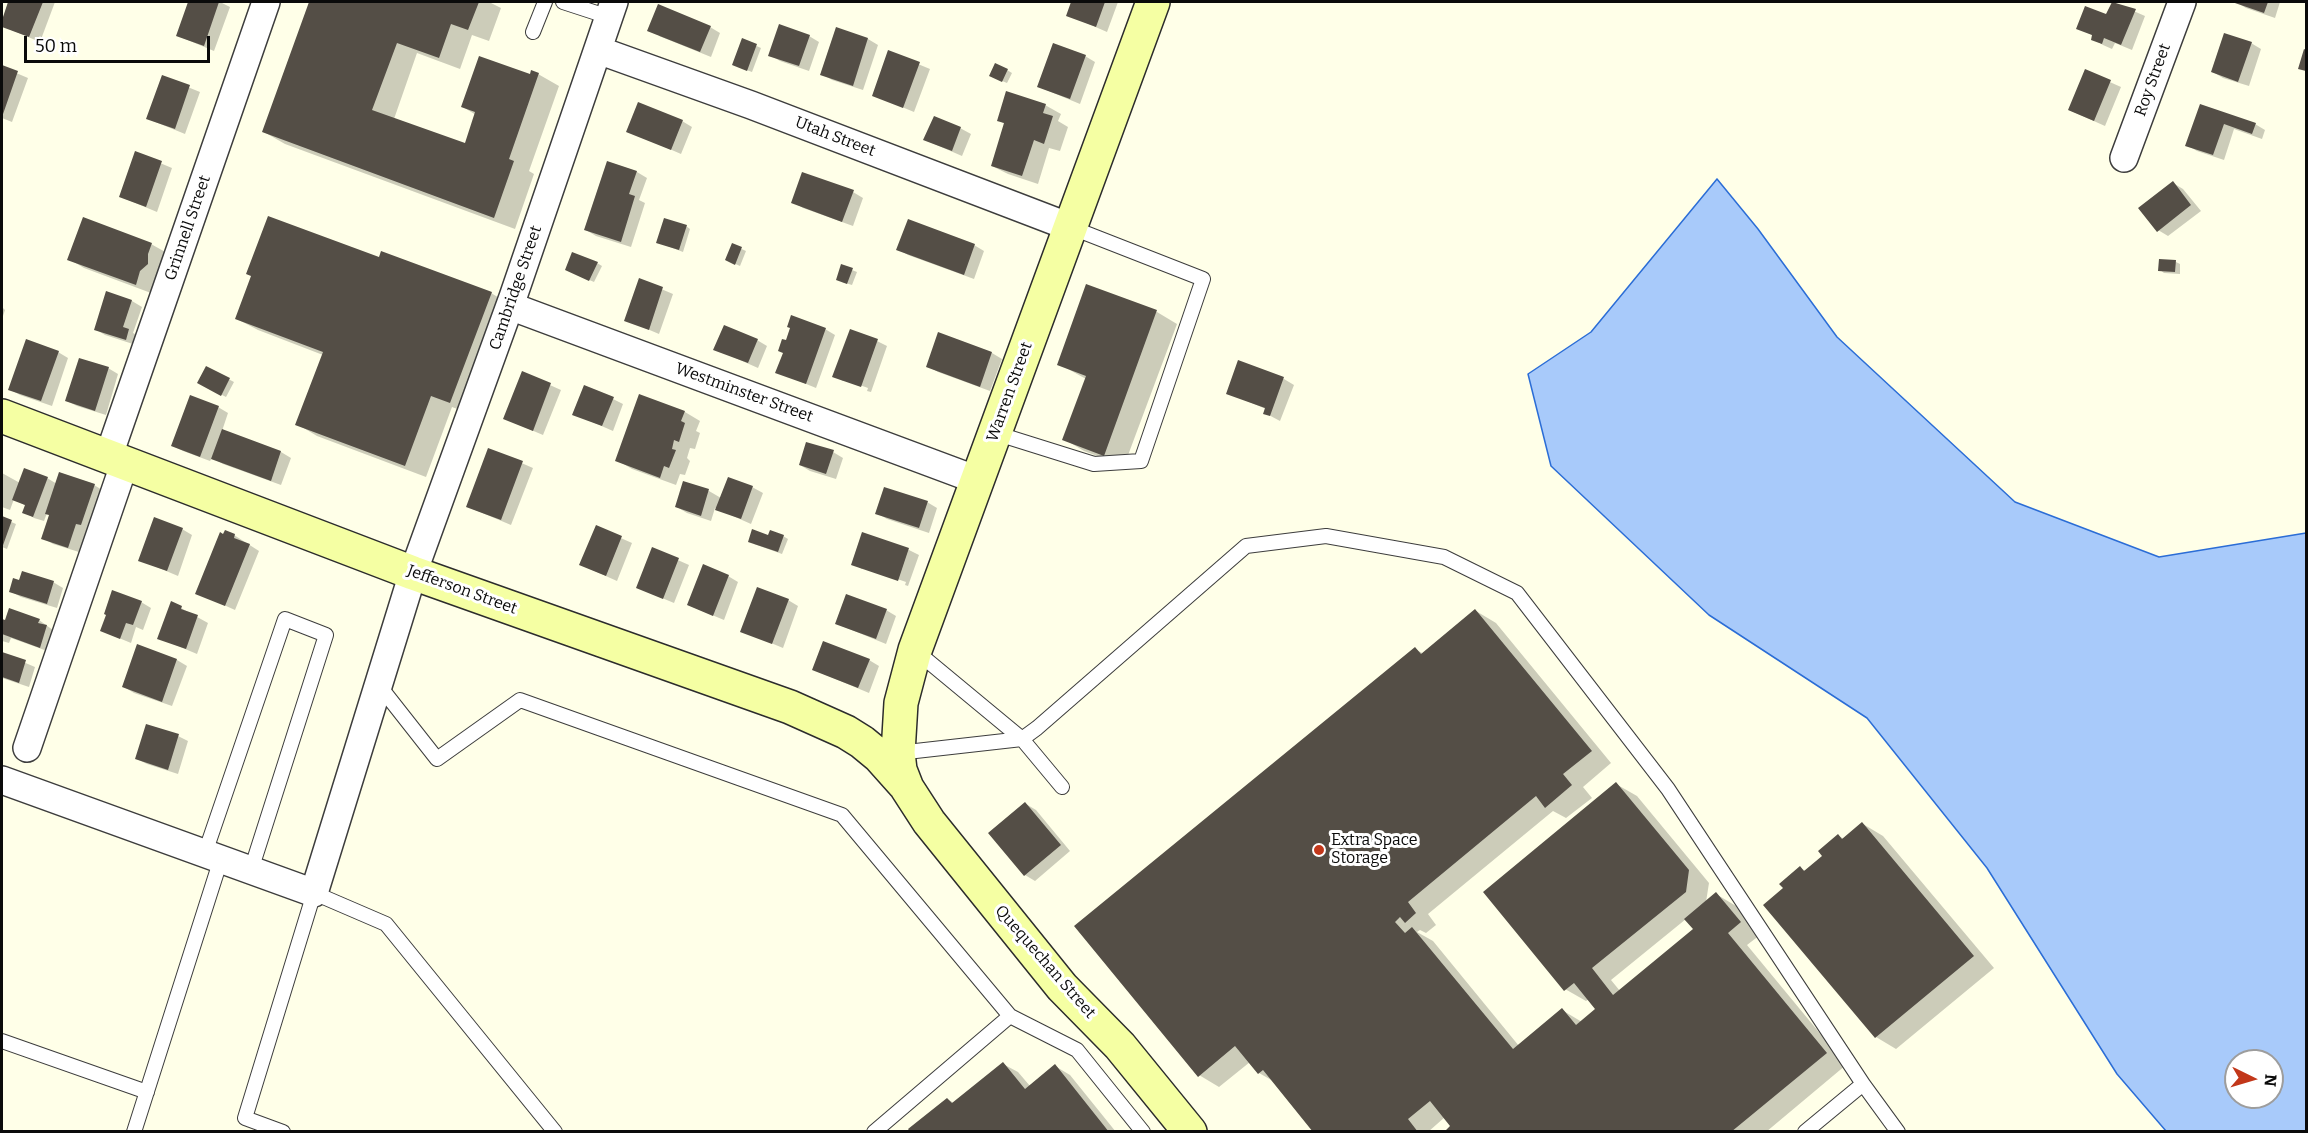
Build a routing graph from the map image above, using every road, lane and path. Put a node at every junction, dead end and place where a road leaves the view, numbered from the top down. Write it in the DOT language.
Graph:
graph roads {
  1 [pos="266,2"];
  2 [pos="545,2"];
  3 [pos="563,2"];
  4 [pos="1153,2"];
  5 [pos="2182,2"];
  6 [pos="612,9"];
  7 [pos="533,32"];
  8 [pos="598,50"];
  9 [pos="2124,158"];
  10 [pos="1070,227"];
  11 [pos="510,306"];
  12 [pos="2,416"];
  13 [pos="995,433"];
  14 [pos="117,458"];
  15 [pos="977,480"];
  16 [pos="413,573"];
  17 [pos="915,650"];
  18 [pos="378,684"];
  19 [pos="1022,739"];
  20 [pos="27,748"];
  21 [pos="898,753"];
  22 [pos="2,780"];
  23 [pos="1062,786"];
  24 [pos="908,788"];
  25 [pos="213,856"];
  26 [pos="251,870"];
  27 [pos="314,893"];
  28 [pos="1011,1016"];
  29 [pos="2,1041"];
  30 [pos="1863,1084"];
  31 [pos="147,1092"];
  32 [pos="134,1131"];
  33 [pos="283,1131"];
  34 [pos="555,1131"];
  35 [pos="874,1131"];
  36 [pos="1143,1131"];
  37 [pos="1190,1131"];
  38 [pos="1805,1131"];
  39 [pos="1898,1131"];
  1 -- 14 [label="street, Grinnell Street"];
  2 -- 7 [label="lane"];
  3 -- 6 [label="lane"];
  4 -- 10 [label="main road, Warren Street"];
  5 -- 9 [label="street, Roy Street"];
  6 -- 8 [label="street, Cambridge Street"];
  8 -- 10 [label="street, Utah Street"];
  8 -- 11 [label="street, Cambridge Street"];
  10 -- 13 [label="main road, Warren Street"];
  10 -- 13 [label="lane"];
  11 -- 15 [label="street, Westminster Street"];
  11 -- 16 [label="street, Cambridge Street"];
  12 -- 14 [label="main road, Jefferson Street"];
  13 -- 15 [label="main road, Warren Street"];
  14 -- 16 [label="main road, Jefferson Street"];
  14 -- 20 [label="street, Grinnell Street"];
  15 -- 17 [label="main road, Warren Street"];
  16 -- 18 [label="street, Cambridge Street"];
  16 -- 24 [label="main road, Jefferson Street"];
  17 -- 19 [label="lane"];
  17 -- 21 [label="main road, Warren Street"];
  18 -- 27 [label="street, Cambridge Street"];
  18 -- 28 [label="lane"];
  19 -- 21 [label="lane"];
  19 -- 23 [label="lane"];
  19 -- 30 [label="lane"];
  21 -- 24 [label="main road, Warren Street"];
  22 -- 25 [label="street"];
  24 -- 37 [label="main road, Quequechan Street"];
  25 -- 26 [label="street"];
  25 -- 26 [label="lane"];
  25 -- 31 [label="lane"];
  26 -- 27 [label="street"];
  27 -- 33 [label="lane"];
  27 -- 34 [label="lane"];
  28 -- 35 [label="lane"];
  28 -- 36 [label="lane"];
  29 -- 31 [label="lane"];
  30 -- 38 [label="lane"];
  30 -- 39 [label="lane"];
  31 -- 32 [label="lane"];
}
